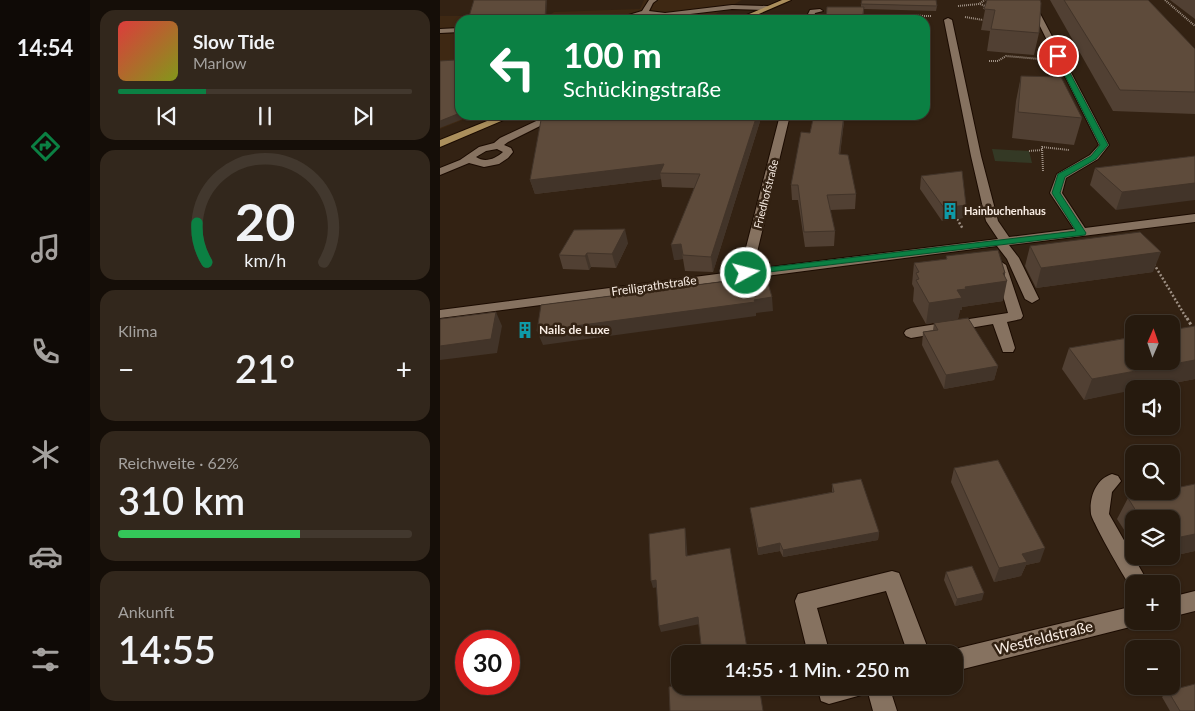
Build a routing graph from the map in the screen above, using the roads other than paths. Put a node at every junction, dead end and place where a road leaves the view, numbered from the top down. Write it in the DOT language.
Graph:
graph roads {
  1 [pos="654,0"];
  2 [pos="788,0"];
  3 [pos="1030,0"];
  4 [pos="767,8"];
  5 [pos="820,11"];
  6 [pos="645,12"];
  7 [pos="635,15"];
  8 [pos="751,15"];
  9 [pos="811,15"];
  10 [pos="948,20"];
  11 [pos="455,30"];
  12 [pos="440,31"];
  13 [pos="498,120"];
  14 [pos="546,120"];
  15 [pos="784,120"];
  16 [pos="440,144"];
  17 [pos="497,146"];
  18 [pos="470,158"];
  19 [pos="440,172"];
  20 [pos="1195,218"];
  21 [pos="1082,233"];
  22 [pos="998,244"];
  23 [pos="746,273"];
  24 [pos="1032,299"];
  25 [pos="440,314"];
  26 [pos="1000,319"];
  27 [pos="911,332"];
  28 [pos="1008,348"];
  29 [pos="1112,481"];
  30 [pos="1134,575"];
  31 [pos="1195,601"];
  32 [pos="1180,604"];
  33 [pos="1125,618"];
  34 [pos="817,645"];
  35 [pos="916,645"];
  36 [pos="963,658"];
  37 [pos="881,695"];
  38 [pos="885,711"];
  1 -- 6 [label="street"];
  2 -- 4 [label="main road"];
  3 -- 21 [label="street"];
  4 -- 6 [label="street"];
  4 -- 8 [label="main road"];
  5 -- 9 [label="street"];
  6 -- 7 [label="street"];
  10 -- 22 [label="street"];
  11 -- 12 [label="street"];
  13 -- 16 [label="main road"];
  14 -- 17 [label="street"];
  15 -- 23 [label="street, Friedhofstraße"];
  17 -- 18 [label="street"];
  17 -- 18 [label="street"];
  18 -- 19 [label="street"];
  20 -- 21 [label="street, Freiligrathstraße"];
  21 -- 22 [label="street, Freiligrathstraße"];
  22 -- 23 [label="street, Freiligrathstraße"];
  22 -- 24 [label="street"];
  22 -- 26 [label="street"];
  23 -- 25 [label="street, Freiligrathstraße"];
  26 -- 27 [label="street"];
  26 -- 28 [label="street"];
  29 -- 30 [label="street"];
  31 -- 32 [label="street"];
  33 -- 36 [label="street, Westfeldstraße"];
  34 -- 35 [label="street"];
  37 -- 38 [label="street"];
}
